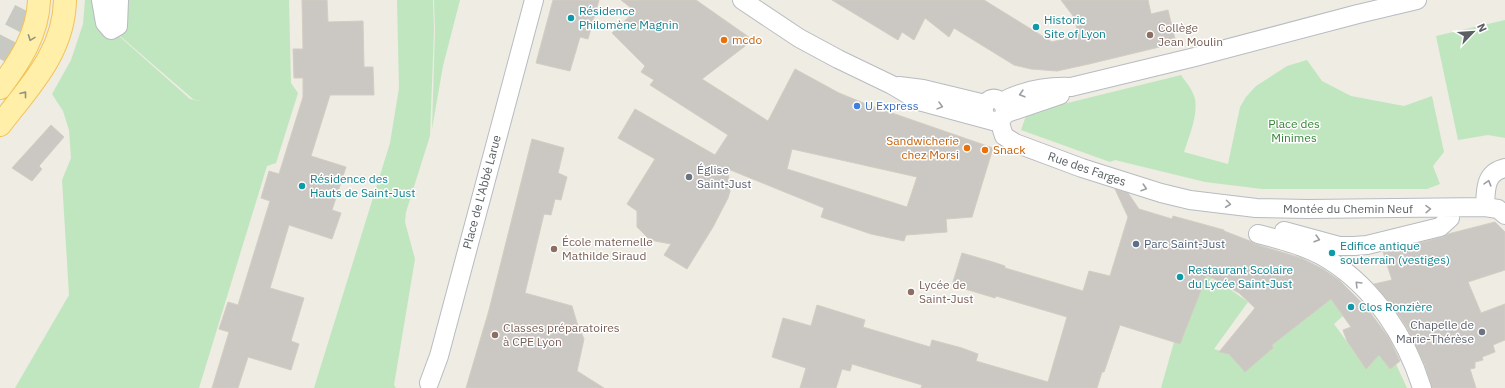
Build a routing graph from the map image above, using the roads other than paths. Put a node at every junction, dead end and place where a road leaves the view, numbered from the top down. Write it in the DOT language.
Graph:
graph roads {
  1 [pos="39,0"];
  2 [pos="65,0"];
  3 [pos="101,0"];
  4 [pos="119,0"];
  5 [pos="534,0"];
  6 [pos="742,0"];
  7 [pos="1416,0"];
  8 [pos="0,88"];
  9 [pos="996,112"];
  10 [pos="0,125"];
  11 [pos="1505,168"];
  12 [pos="1190,200"];
  13 [pos="1449,208"];
  14 [pos="1485,208"];
  15 [pos="1505,214"];
  16 [pos="429,383"];
  17 [pos="1422,388"];
  1 -- 8 [label="main road, one-way"];
  10 -- 2 [label="main road, one-way"];
  3 -- 4 [label="street"];
  5 -- 16 [label="street, Place de L'Abbé Larue"];
  6 -- 9 [label="street"];
  7 -- 9 [label="street"];
  9 -- 12 [label="street, Rue des Farges, one-way"];
  14 -- 11 [label="street, one-way"];
  12 -- 13 [label="street, Montée du Chemin Neuf, one-way"];
  13 -- 14 [label="street, Montée du Chemin Neuf"];
  17 -- 13 [label="street, one-way"];
  14 -- 15 [label="street, Montée du Chemin Neuf"];
}
